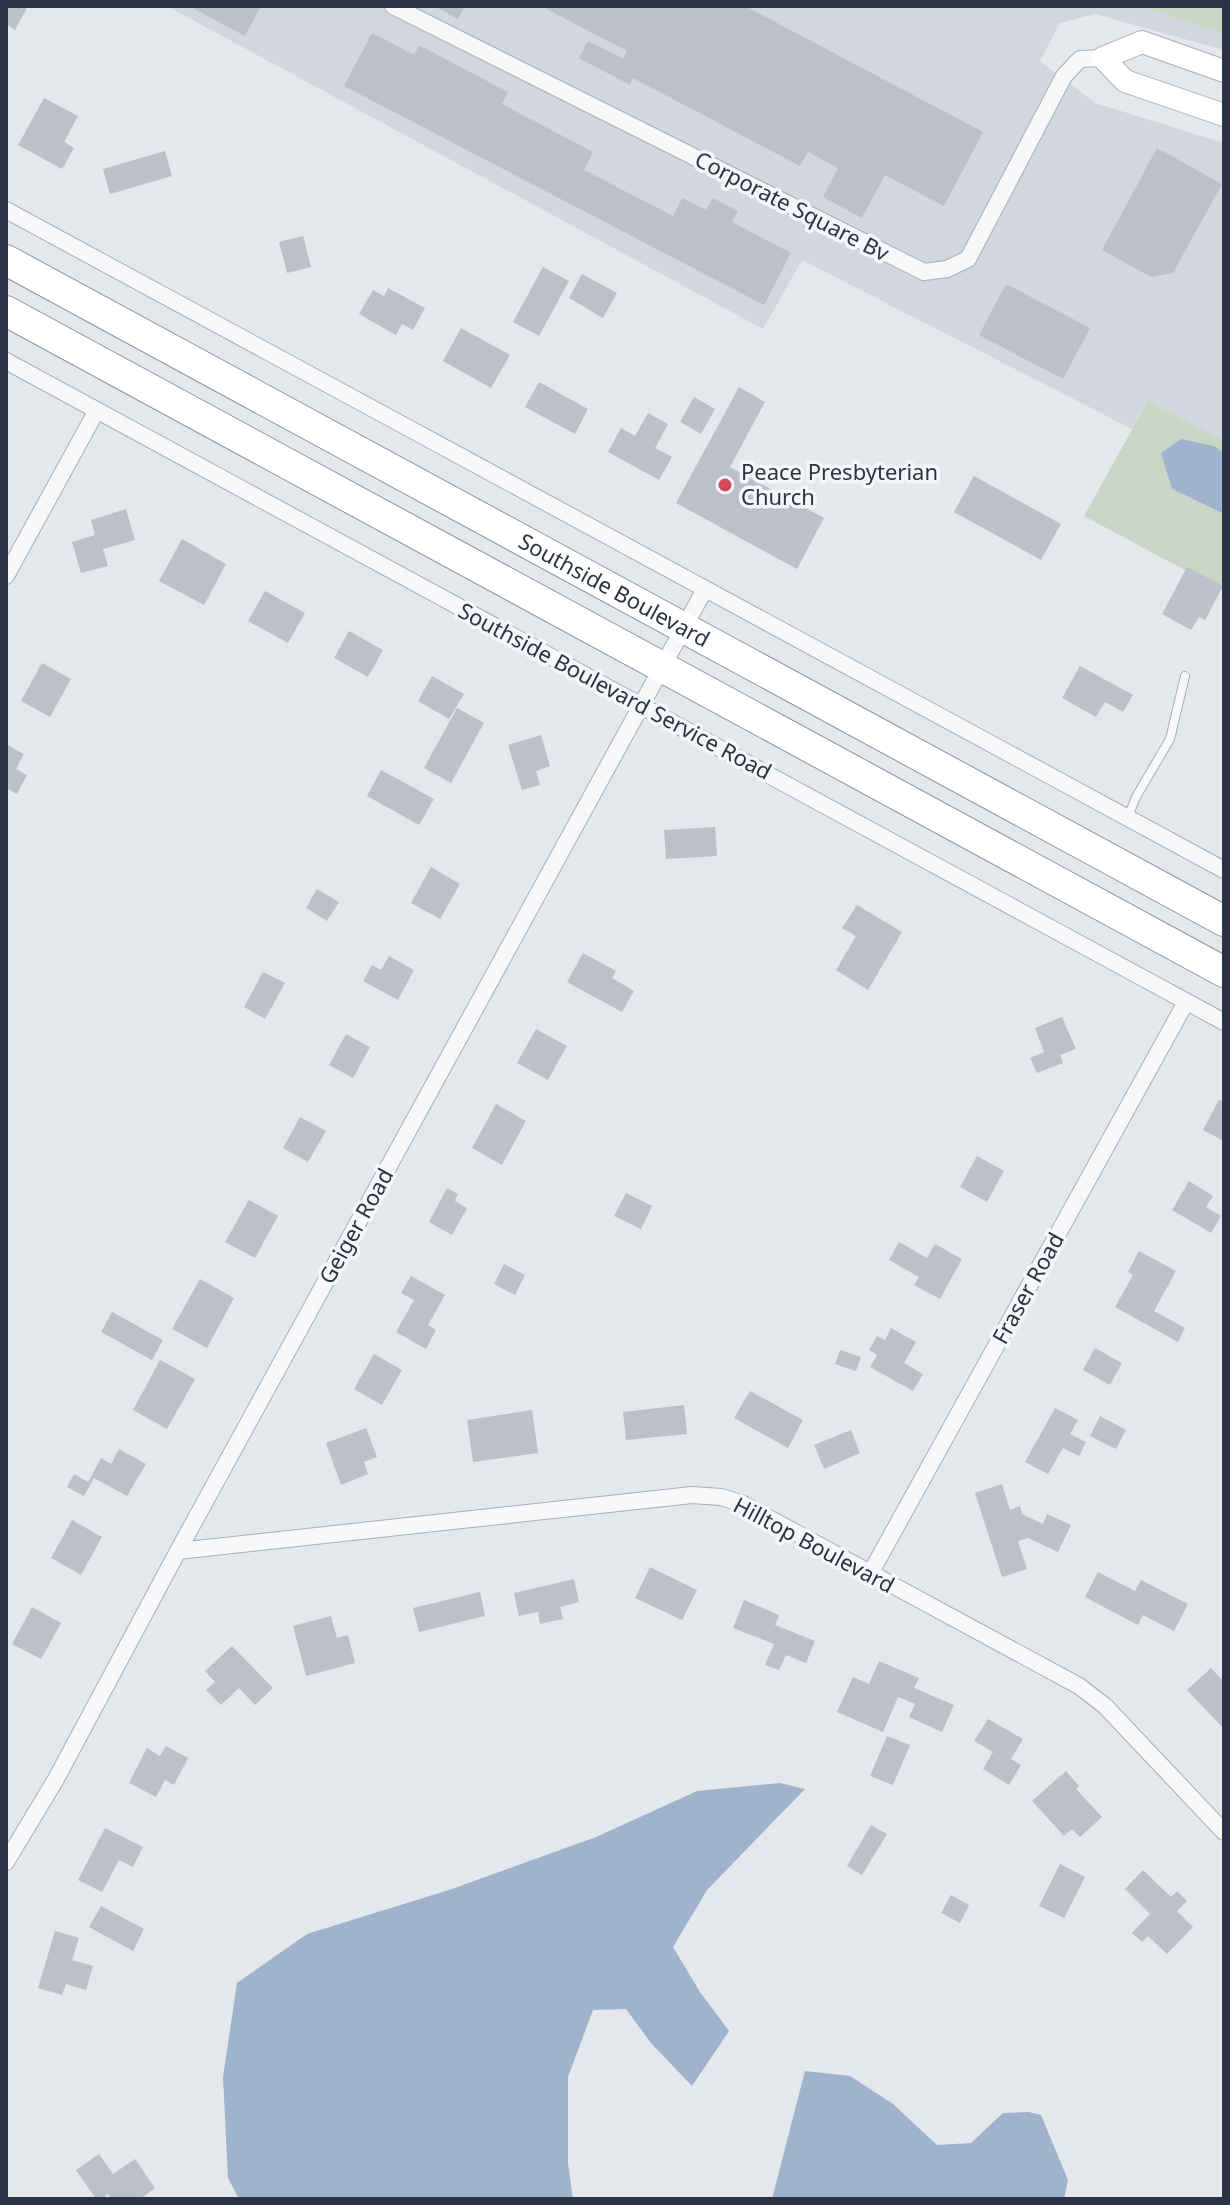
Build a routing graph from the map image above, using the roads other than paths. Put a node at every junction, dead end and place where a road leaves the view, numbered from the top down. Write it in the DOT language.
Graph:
graph roads {
  1 [pos="393,6"];
  2 [pos="1103,58"];
  3 [pos="1224,71"];
  4 [pos="1224,115"];
  5 [pos="6,210"];
  6 [pos="6,260"];
  7 [pos="6,311"];
  8 [pos="6,361"];
  9 [pos="97,410"];
  10 [pos="6,576"];
  11 [pos="705,589"];
  12 [pos="684,628"];
  13 [pos="662,667"];
  14 [pos="1185,676"];
  15 [pos="641,705"];
  16 [pos="1127,818"];
  17 [pos="1224,870"];
  18 [pos="1224,921"];
  19 [pos="1224,972"];
  20 [pos="1186,1002"];
  21 [pos="1224,1022"];
  22 [pos="178,1551"];
  23 [pos="870,1574"];
  24 [pos="1224,1832"];
  25 [pos="6,1862"];
  1 -- 2 [label="street, Corporate Square Bv"];
  2 -- 3 [label="street"];
  2 -- 4 [label="street"];
  5 -- 11 [label="street"];
  6 -- 12 [label="highway, Southside Boulevard"];
  7 -- 13 [label="highway, Southside Boulevard"];
  8 -- 9 [label="street, Southside Boulevard Service Road"];
  9 -- 10 [label="street"];
  9 -- 15 [label="street, Southside Boulevard Service Road"];
  11 -- 12 [label="street, Geiger Road"];
  11 -- 16 [label="street"];
  12 -- 13 [label="street, Geiger Road"];
  12 -- 18 [label="highway, Southside Boulevard"];
  13 -- 15 [label="street, Geiger Road"];
  13 -- 19 [label="highway, Southside Boulevard"];
  14 -- 16 [label="lane"];
  15 -- 20 [label="street, Southside Boulevard Service Road"];
  15 -- 22 [label="street, Geiger Road"];
  16 -- 17 [label="street"];
  20 -- 21 [label="street, Southside Boulevard Service Road"];
  20 -- 23 [label="street, Fraser Road"];
  22 -- 23 [label="street, Hilltop Boulevard"];
  22 -- 25 [label="street, Geiger Road"];
  23 -- 24 [label="street, Hilltop Boulevard"];
}
